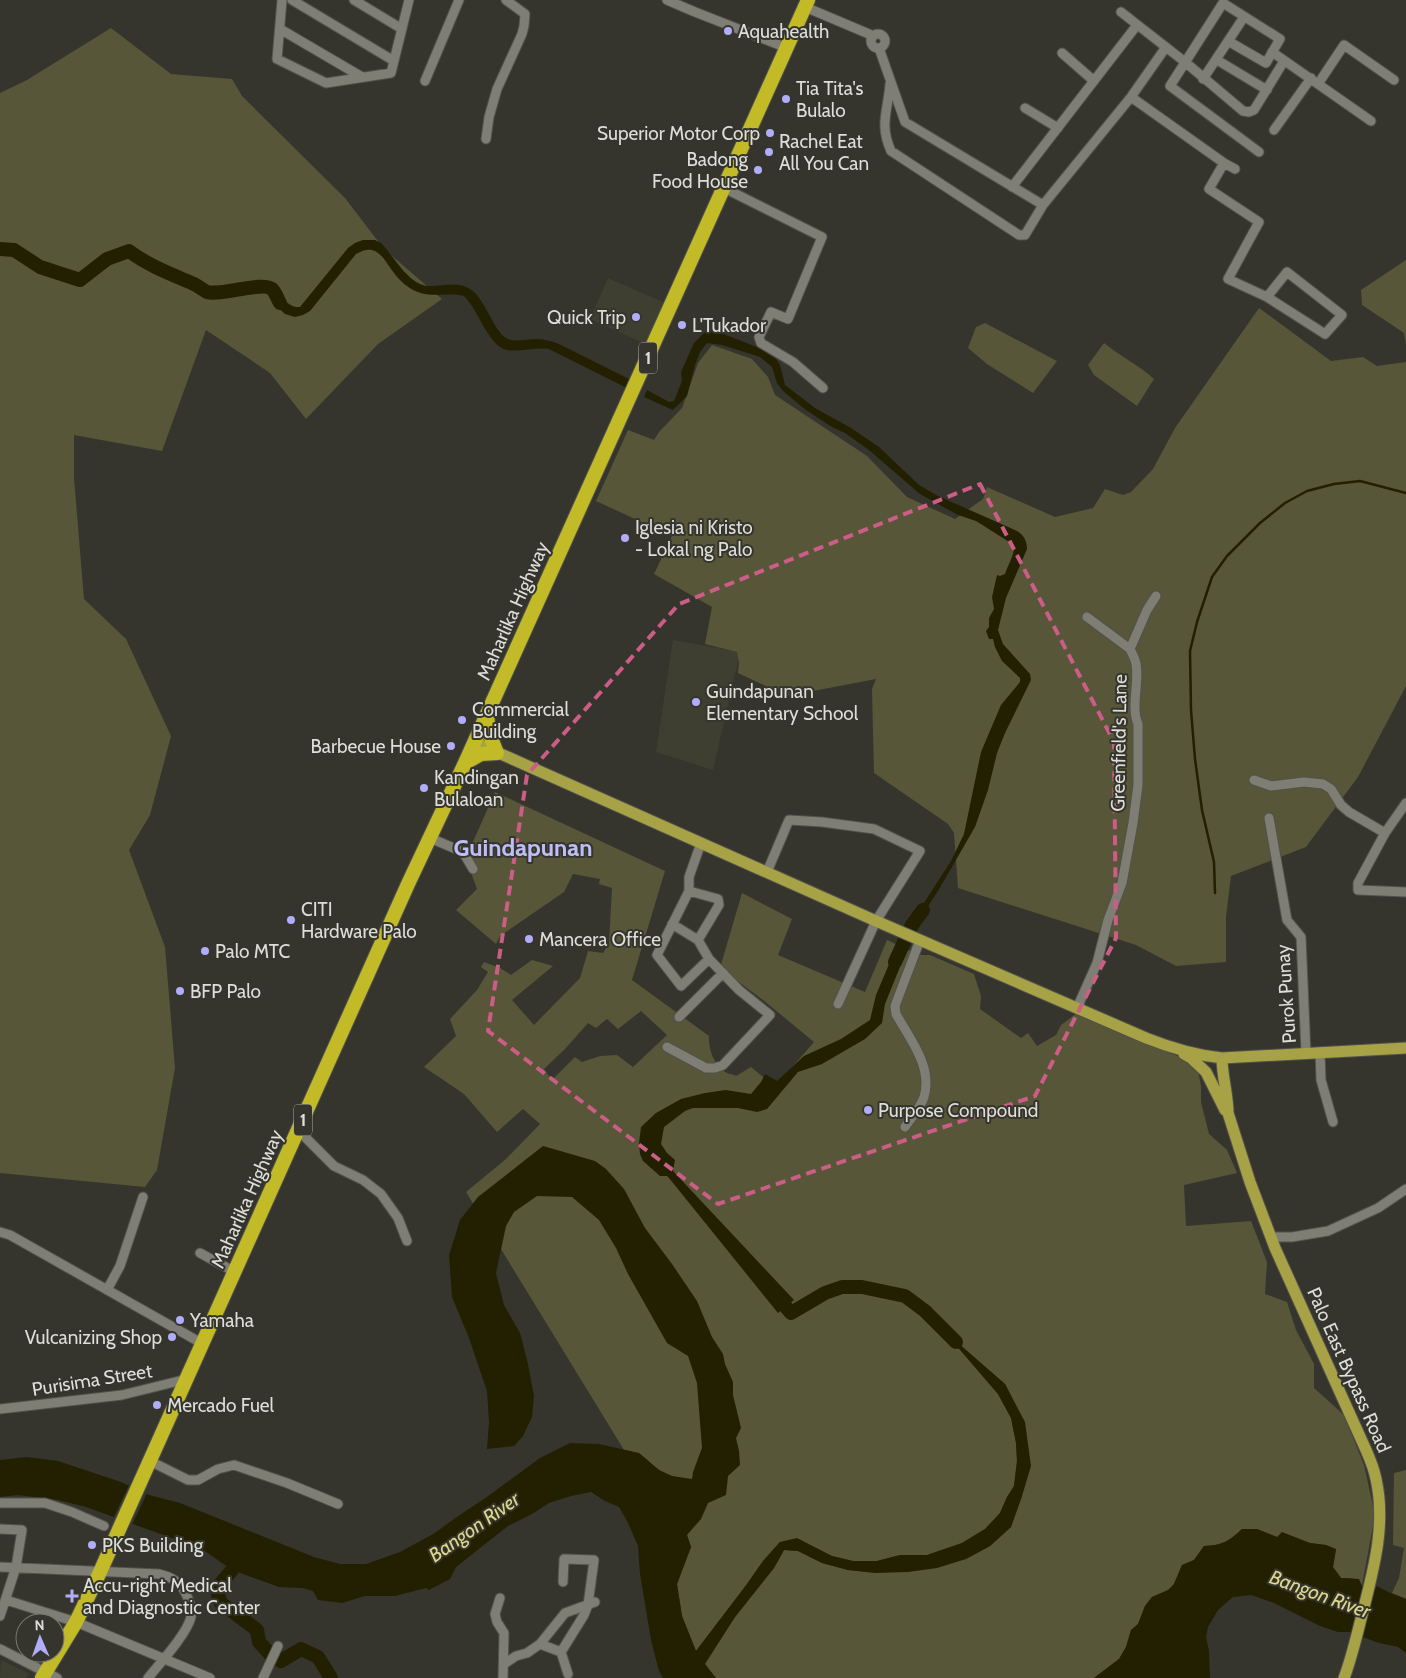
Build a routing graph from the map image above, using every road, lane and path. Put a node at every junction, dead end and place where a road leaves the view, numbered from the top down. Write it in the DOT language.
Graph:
graph roads {
  1 [pos="282,0"];
  2 [pos="292,0"];
  3 [pos="354,0"];
  4 [pos="409,0"];
  5 [pos="459,0"];
  6 [pos="506,0"];
  7 [pos="667,0"];
  8 [pos="807,3"];
  9 [pos="1121,12"];
  10 [pos="1244,17"];
  11 [pos="1137,25"];
  12 [pos="280,28"];
  13 [pos="402,28"];
  14 [pos="1228,41"];
  15 [pos="1166,47"];
  16 [pos="787,48"];
  17 [pos="1272,52"];
  18 [pos="1062,53"];
  19 [pos="1217,60"];
  20 [pos="394,61"];
  21 [pos="1284,61"];
  22 [pos="1185,62"];
  23 [pos="362,77"];
  24 [pos="1203,79"];
  25 [pos="890,80"];
  26 [pos="1394,80"];
  27 [pos="425,81"];
  28 [pos="1094,81"];
  29 [pos="1314,81"];
  30 [pos="1267,90"];
  31 [pos="1131,97"];
  32 [pos="1025,108"];
  33 [pos="1371,120"];
  34 [pos="1058,128"];
  35 [pos="1274,130"];
  36 [pos="486,139"];
  37 [pos="1259,152"];
  38 [pos="1224,163"];
  39 [pos="1235,169"];
  40 [pos="1012,187"];
  41 [pos="724,188"];
  42 [pos="1043,205"];
  43 [pos="1267,297"];
  44 [pos="823,388"];
  45 [pos="1156,596"];
  46 [pos="1087,617"];
  47 [pos="1130,650"];
  48 [pos="487,715"];
  49 [pos="474,742"];
  50 [pos="498,753"];
  51 [pos="465,763"];
  52 [pos="1254,780"];
  53 [pos="1406,803"];
  54 [pos="1268,818"];
  55 [pos="1385,833"];
  56 [pos="430,838"];
  57 [pos="701,842"];
  58 [pos="473,869"];
  59 [pos="767,872"];
  60 [pos="689,891"];
  61 [pos="1406,892"];
  62 [pos="876,921"];
  63 [pos="672,924"];
  64 [pos="917,939"];
  65 [pos="698,940"];
  66 [pos="709,958"];
  67 [pos="723,973"];
  68 [pos="838,1004"];
  69 [pos="1077,1008"];
  70 [pos="679,1017"];
  71 [pos="667,1047"];
  72 [pos="1406,1048"];
  73 [pos="1176,1049"];
  74 [pos="1320,1052"];
  75 [pos="1306,1053"];
  76 [pos="1206,1056"];
  77 [pos="1222,1058"];
  78 [pos="1206,1072"];
  79 [pos="1228,1113"];
  80 [pos="1334,1122"];
  81 [pos="905,1127"];
  82 [pos="298,1130"];
  83 [pos="1406,1189"];
  84 [pos="143,1197"];
  85 [pos="0,1232"];
  86 [pos="1271,1237"];
  87 [pos="407,1241"];
  88 [pos="200,1253"];
  89 [pos="235,1272"];
  90 [pos="107,1290"];
  91 [pos="203,1344"];
  92 [pos="188,1379"];
  93 [pos="0,1410"];
  94 [pos="150,1461"];
  95 [pos="0,1503"];
  96 [pos="338,1504"];
  97 [pos="104,1526"];
  98 [pos="0,1530"];
  99 [pos="0,1567"];
  100 [pos="16,1567"];
  101 [pos="100,1572"];
  102 [pos="562,1582"];
  103 [pos="500,1598"];
  104 [pos="6,1600"];
  105 [pos="592,1604"];
  106 [pos="0,1616"];
  107 [pos="76,1622"];
  108 [pos="540,1644"];
  109 [pos="278,1646"];
  110 [pos="0,1649"];
  111 [pos="561,1652"];
  112 [pos="164,1658"];
  113 [pos="504,1664"];
  114 [pos="568,1674"];
  115 [pos="46,1677"];
  116 [pos="148,1678"];
  117 [pos="210,1678"];
  118 [pos="263,1678"];
  119 [pos="503,1678"];
  120 [pos="1344,1678"];
  1 -- 12 [label="street"];
  2 -- 20 [label="street"];
  3 -- 13 [label="street"];
  4 -- 13 [label="street"];
  5 -- 27 [label="street"];
  6 -- 36 [label="street"];
  7 -- 16 [label="street"];
  8 -- 16 [label="highway, Maharlika Highway / 1"];
  8 -- 25 [label="street"];
  9 -- 11 [label="street"];
  10 -- 14 [label="street"];
  10 -- 17 [label="street"];
  10 -- 22 [label="street"];
  11 -- 15 [label="street"];
  11 -- 28 [label="street"];
  12 -- 23 [label="street"];
  12 -- 23 [label="street"];
  13 -- 20 [label="street"];
  14 -- 17 [label="street"];
  14 -- 19 [label="street"];
  15 -- 22 [label="street"];
  15 -- 31 [label="street"];
  16 -- 41 [label="highway, Maharlika Highway / 1"];
  17 -- 21 [label="street"];
  18 -- 28 [label="street"];
  19 -- 24 [label="street"];
  19 -- 30 [label="street"];
  20 -- 23 [label="street"];
  21 -- 29 [label="street"];
  21 -- 30 [label="street"];
  22 -- 24 [label="street"];
  22 -- 37 [label="street"];
  24 -- 30 [label="street"];
  25 -- 40 [label="street"];
  25 -- 42 [label="street"];
  26 -- 29 [label="street"];
  28 -- 34 [label="street"];
  29 -- 33 [label="street"];
  29 -- 35 [label="street"];
  31 -- 38 [label="street"];
  31 -- 42 [label="street"];
  32 -- 34 [label="street"];
  34 -- 40 [label="street"];
  38 -- 39 [label="street"];
  38 -- 43 [label="street"];
  40 -- 42 [label="street"];
  41 -- 44 [label="street"];
  41 -- 48 [label="highway, Maharlika Highway / 1"];
  43 -- 43 [label="street"];
  45 -- 47 [label="street, Greenfield's Lane"];
  46 -- 47 [label="street, Greenfield's Lane"];
  47 -- 69 [label="street, Greenfield's Lane"];
  48 -- 49 [label="highway, Maharlika Highway / 1"];
  48 -- 50 [label="highway"];
  49 -- 50 [label="main road"];
  49 -- 51 [label="highway, Maharlika Highway / 1"];
  50 -- 51 [label="highway"];
  50 -- 57 [label="main road"];
  51 -- 56 [label="highway, Maharlika Highway / 1"];
  52 -- 55 [label="street"];
  53 -- 55 [label="street"];
  54 -- 75 [label="street, Purok Punay"];
  55 -- 61 [label="street"];
  56 -- 58 [label="street"];
  56 -- 82 [label="highway, Maharlika Highway / 1"];
  57 -- 59 [label="main road"];
  57 -- 60 [label="street"];
  59 -- 62 [label="main road"];
  59 -- 62 [label="street"];
  60 -- 63 [label="street"];
  60 -- 65 [label="street"];
  62 -- 64 [label="main road"];
  62 -- 68 [label="street"];
  63 -- 65 [label="street"];
  63 -- 66 [label="street"];
  64 -- 69 [label="main road"];
  64 -- 81 [label="street"];
  65 -- 66 [label="street"];
  66 -- 67 [label="street"];
  67 -- 70 [label="street"];
  67 -- 71 [label="street"];
  69 -- 73 [label="main road"];
  72 -- 74 [label="main road"];
  73 -- 76 [label="main road"];
  73 -- 78 [label="main road, Palo East Bypass Road"];
  74 -- 75 [label="main road"];
  74 -- 80 [label="street"];
  75 -- 77 [label="main road"];
  76 -- 77 [label="main road"];
  76 -- 78 [label="main road, Palo East Bypass Road"];
  77 -- 79 [label="main road, Palo East Bypass Road"];
  78 -- 79 [label="main road, Palo East Bypass Road"];
  79 -- 86 [label="main road, Palo East Bypass Road"];
  82 -- 87 [label="street"];
  82 -- 89 [label="highway, Maharlika Highway / 1"];
  83 -- 86 [label="street"];
  84 -- 90 [label="street"];
  85 -- 90 [label="street"];
  86 -- 120 [label="main road, Palo East Bypass Road"];
  88 -- 89 [label="street"];
  89 -- 91 [label="highway, Maharlika Highway / 1"];
  90 -- 91 [label="street"];
  91 -- 92 [label="highway, Maharlika Highway / 1"];
  92 -- 93 [label="street, Purisima Street"];
  92 -- 94 [label="highway, Maharlika Highway / 1"];
  94 -- 96 [label="street"];
  94 -- 101 [label="highway, Maharlika Highway / 1"];
  95 -- 97 [label="street"];
  98 -- 100 [label="street"];
  99 -- 100 [label="street"];
  100 -- 101 [label="street"];
  100 -- 104 [label="street"];
  101 -- 107 [label="highway, 1"];
  101 -- 112 [label="street"];
  102 -- 105 [label="street"];
  103 -- 113 [label="street"];
  104 -- 106 [label="street"];
  104 -- 107 [label="street"];
  105 -- 108 [label="street"];
  105 -- 111 [label="street"];
  107 -- 112 [label="street"];
  107 -- 115 [label="highway, 1"];
  108 -- 111 [label="street"];
  108 -- 113 [label="street"];
  109 -- 118 [label="street"];
  110 -- 115 [label="street"];
  111 -- 114 [label="street"];
  112 -- 116 [label="street"];
  112 -- 117 [label="street"];
  113 -- 119 [label="street"];
}
